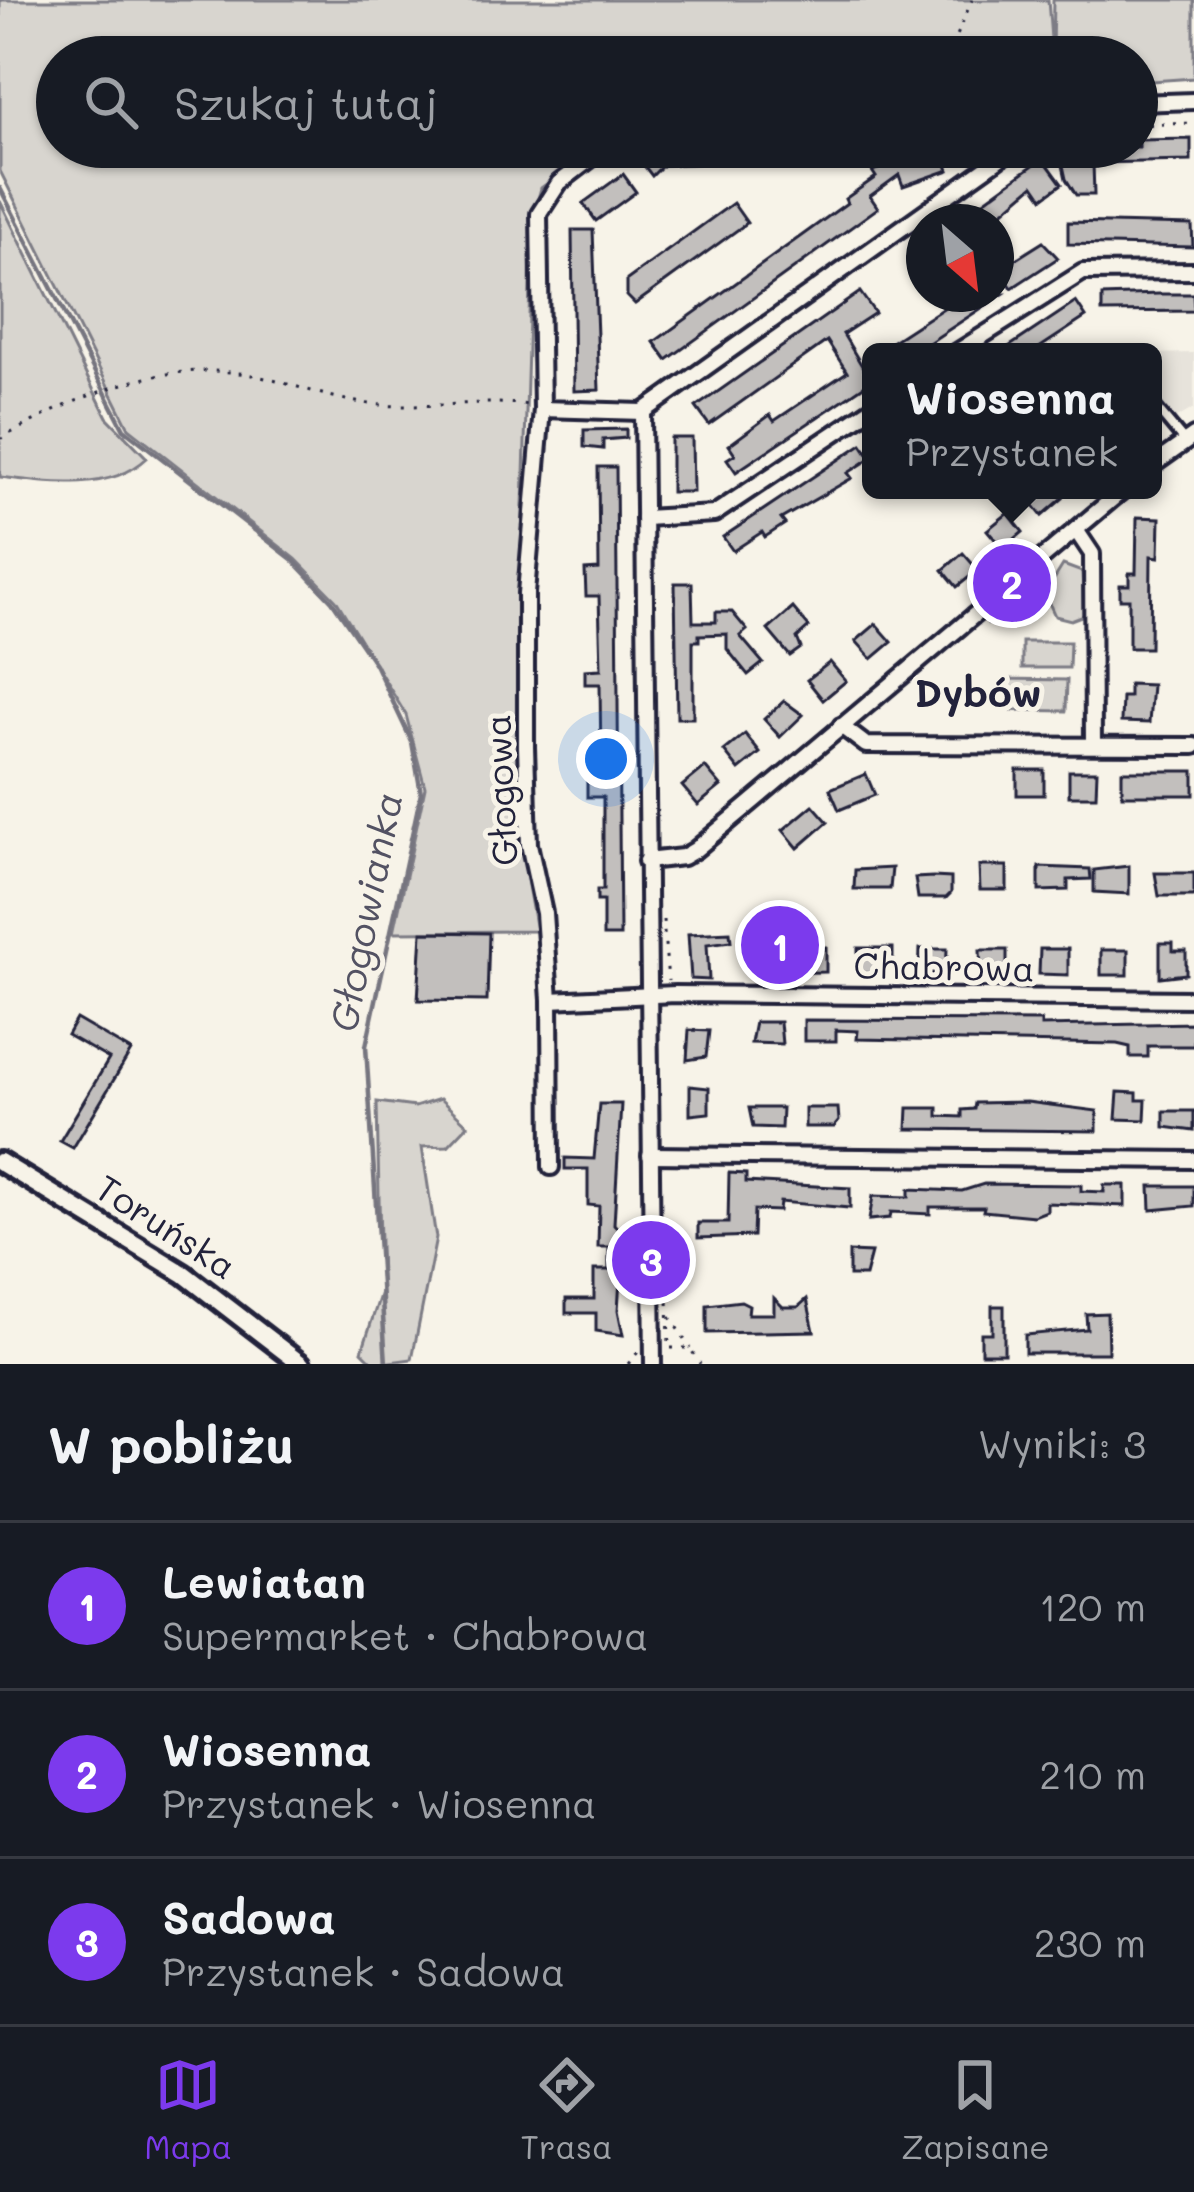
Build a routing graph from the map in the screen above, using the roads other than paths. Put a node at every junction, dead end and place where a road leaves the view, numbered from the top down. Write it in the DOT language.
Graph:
graph roads {
  1 [pos="1194,101"];
  2 [pos="1158,102"];
  3 [pos="585,168"];
  4 [pos="973,168"];
  5 [pos="1194,272"];
  6 [pos="971,343"];
  7 [pos="542,409"];
  8 [pos="643,412"];
  9 [pos="1162,413"];
  10 [pos="862,415"];
  11 [pos="1189,439"];
  12 [pos="1162,458"];
  13 [pos="1113,499"];
  14 [pos="644,518"];
  15 [pos="1076,530"];
  16 [pos="841,726"];
  17 [pos="1093,746"];
  18 [pos="1194,746"];
  19 [pos="646,861"];
  20 [pos="648,995"];
  21 [pos="1194,999"];
  22 [pos="550,1000"];
  23 [pos="650,1155"];
  24 [pos="1194,1160"];
  25 [pos="0,1162"];
  26 [pos="551,1167"];
  27 [pos="296,1360"];
  28 [pos="652,1364"];
  1 -- 2 [label="street"];
  3 -- 7 [label="street, Głogowa"];
  4 -- 8 [label="street"];
  5 -- 6 [label="street"];
  7 -- 8 [label="street"];
  7 -- 22 [label="street, Głogowa"];
  8 -- 14 [label="street"];
  9 -- 11 [label="lane"];
  10 -- 14 [label="street"];
  11 -- 12 [label="street"];
  13 -- 15 [label="street"];
  14 -- 19 [label="street"];
  15 -- 16 [label="street"];
  15 -- 17 [label="street"];
  16 -- 17 [label="street"];
  16 -- 19 [label="street"];
  17 -- 18 [label="street"];
  19 -- 20 [label="street"];
  20 -- 21 [label="street, Chabrowa"];
  20 -- 22 [label="street, Chabrowa"];
  20 -- 23 [label="street"];
  22 -- 26 [label="street, Głogowa"];
  23 -- 24 [label="street"];
  23 -- 28 [label="street"];
  25 -- 27 [label="street, Toruńska"];
}
